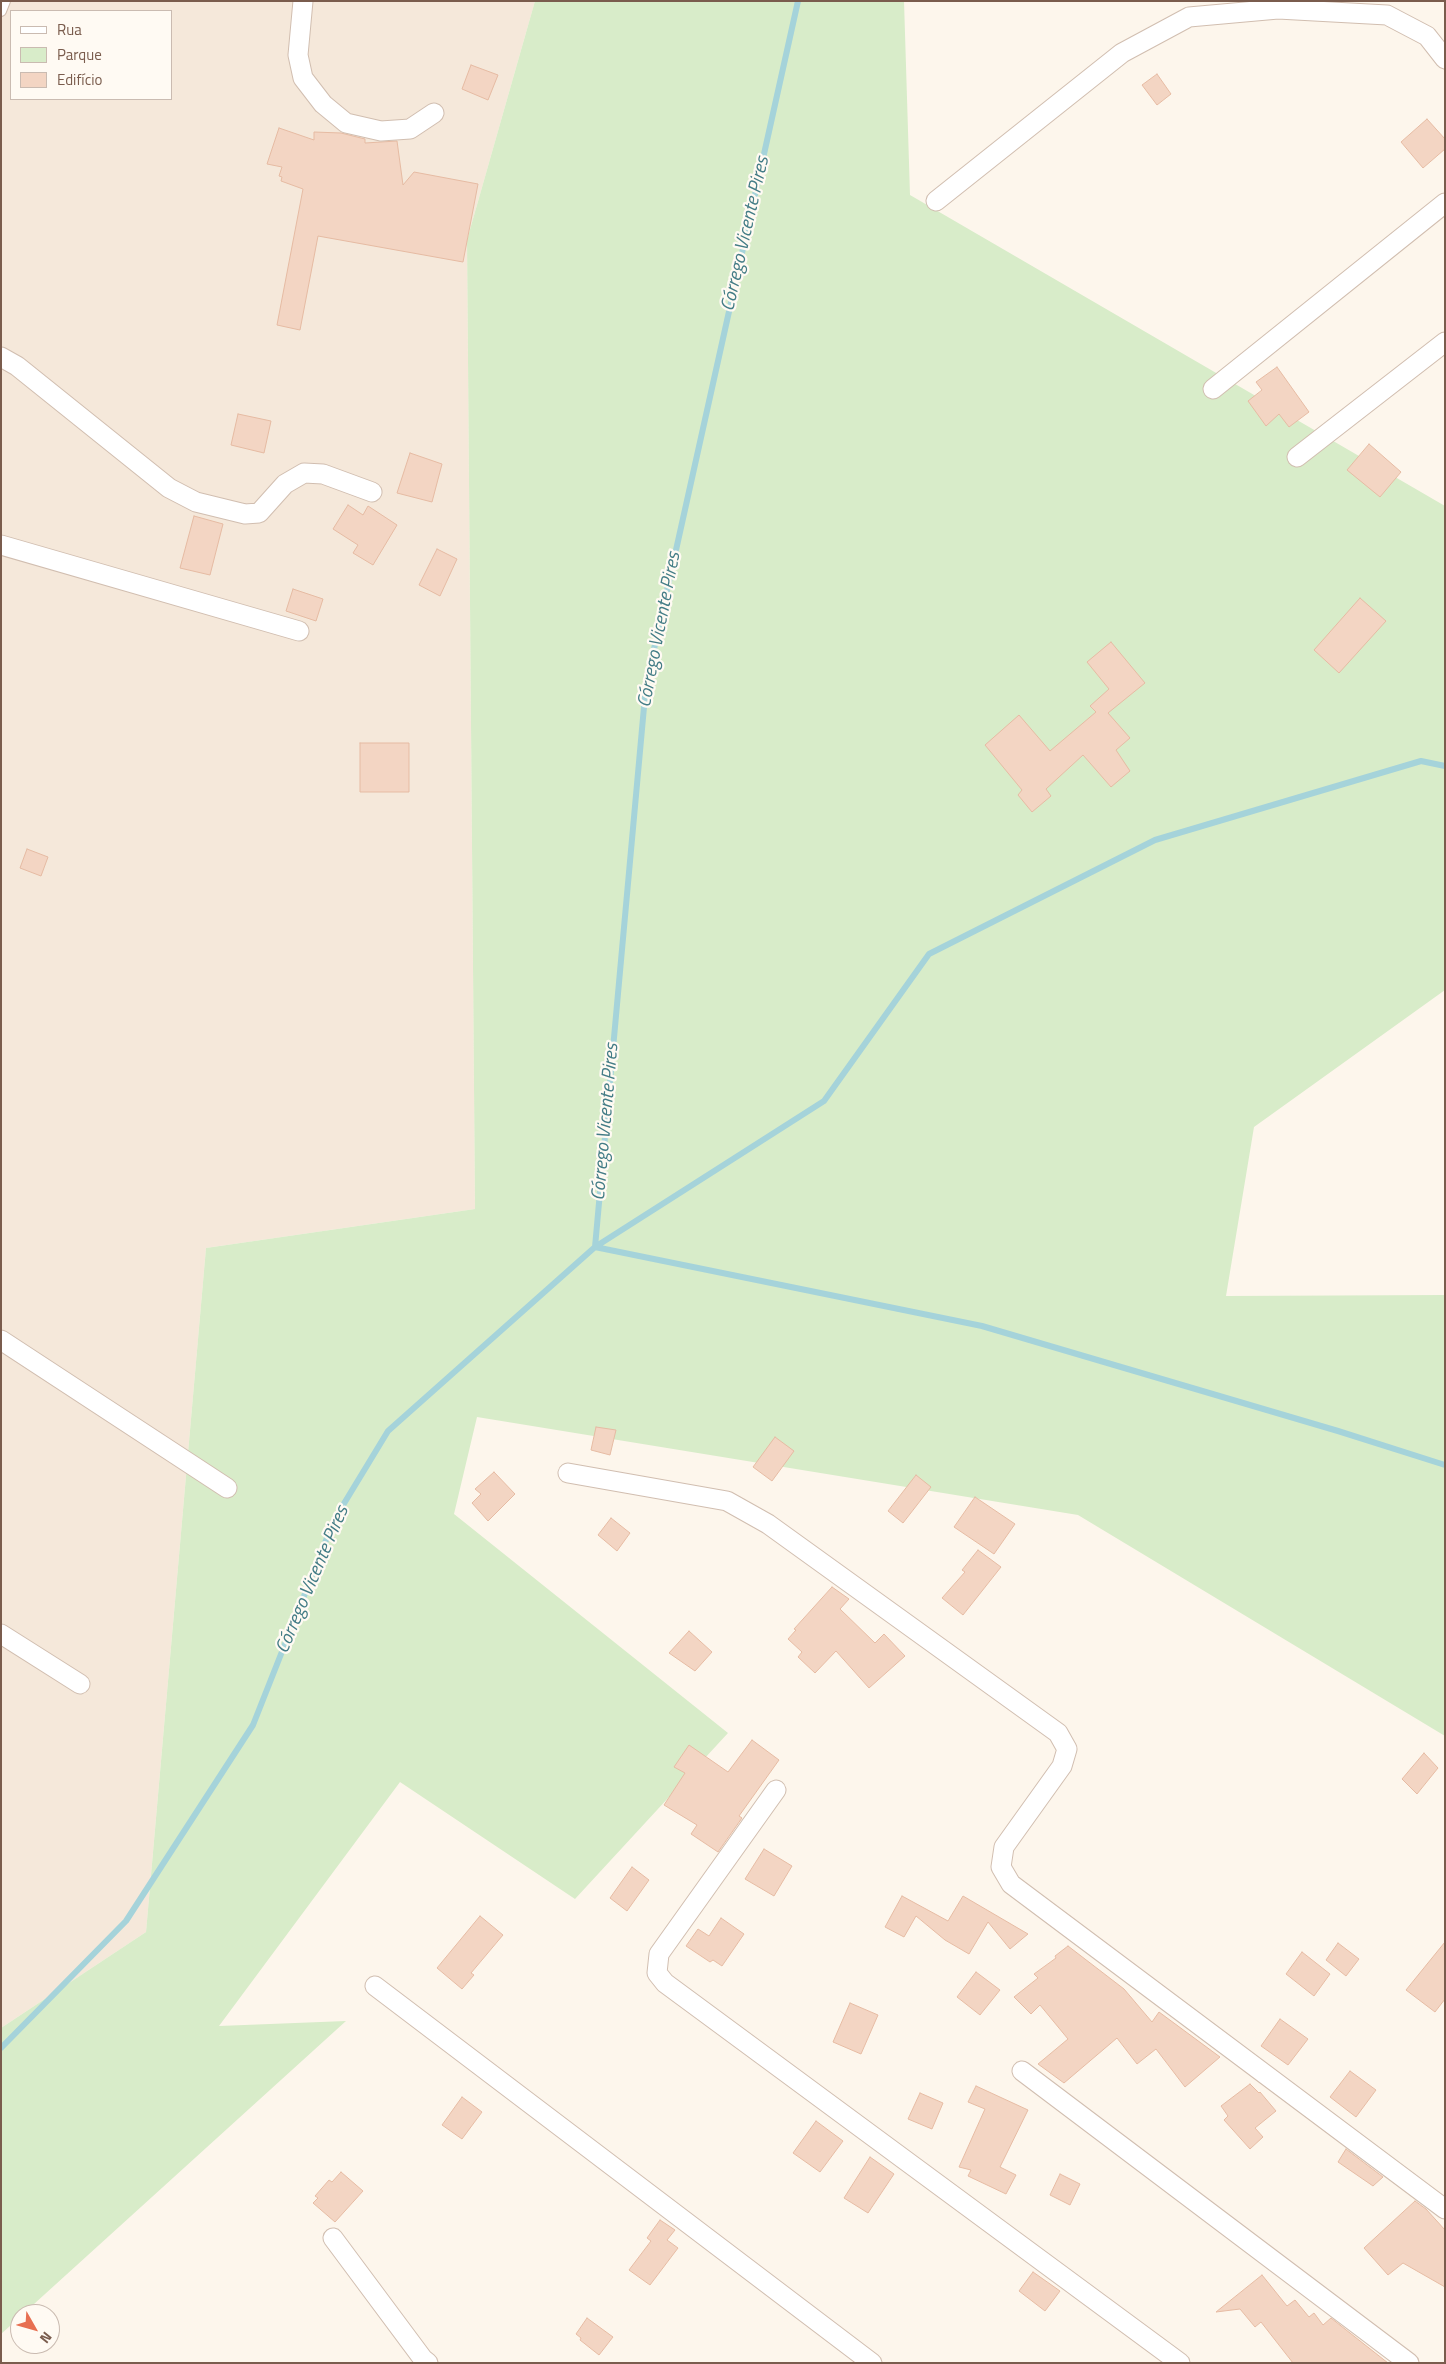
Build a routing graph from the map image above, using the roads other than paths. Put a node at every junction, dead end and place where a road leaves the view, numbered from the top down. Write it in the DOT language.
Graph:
graph roads {
  1 [pos="5,1"];
  2 [pos="302,1"];
  3 [pos="1,11"];
  4 [pos="1445,59"];
  5 [pos="434,113"];
  6 [pos="936,201"];
  7 [pos="1445,203"];
  8 [pos="1445,342"];
  9 [pos="1,357"];
  10 [pos="1213,389"];
  11 [pos="1297,457"];
  12 [pos="372,492"];
  13 [pos="1,546"];
  14 [pos="299,631"];
  15 [pos="1,1340"];
  16 [pos="568,1473"];
  17 [pos="227,1488"];
  18 [pos="1,1634"];
  19 [pos="80,1684"];
  20 [pos="776,1790"];
  21 [pos="375,1986"];
  22 [pos="1022,2071"];
  23 [pos="1445,2210"];
  24 [pos="333,2238"];
  25 [pos="428,2363"];
  26 [pos="872,2363"];
  27 [pos="1180,2363"];
  28 [pos="1409,2363"];
  1 -- 3 [label="lane"];
  2 -- 5 [label="street"];
  4 -- 6 [label="street"];
  7 -- 10 [label="street"];
  8 -- 11 [label="street"];
  9 -- 12 [label="street"];
  13 -- 14 [label="street"];
  15 -- 17 [label="street"];
  16 -- 23 [label="street"];
  18 -- 19 [label="street"];
  20 -- 27 [label="street"];
  21 -- 26 [label="street"];
  22 -- 28 [label="street"];
  24 -- 25 [label="street"];
}
